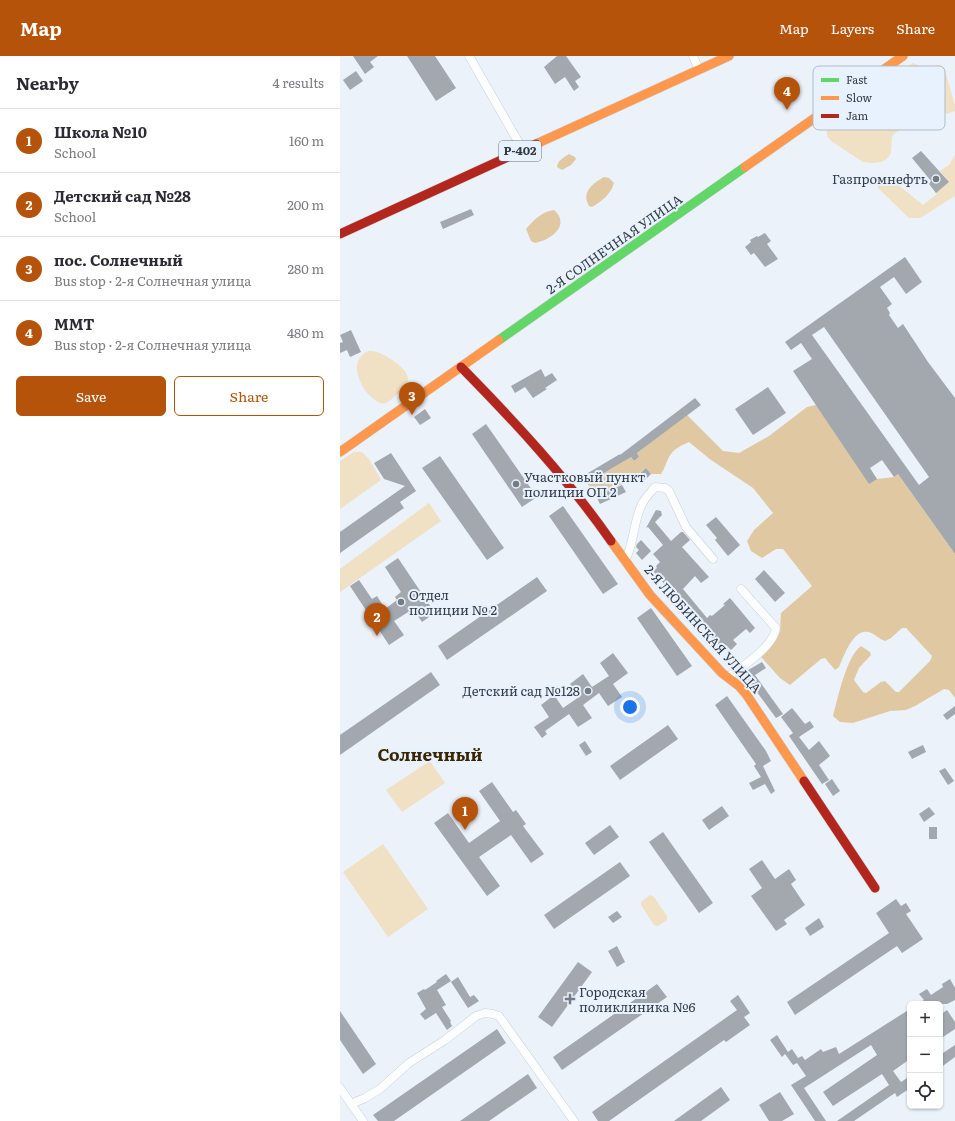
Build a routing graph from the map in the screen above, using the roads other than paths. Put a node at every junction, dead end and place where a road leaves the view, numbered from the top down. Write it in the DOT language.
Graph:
graph roads {
  1 [pos="469,56"];
  2 [pos="693,56"];
  3 [pos="729,56"];
  4 [pos="903,56"];
  5 [pos="889,66"];
  6 [pos="699,70"];
  7 [pos="813,119"];
  8 [pos="523,150"];
  9 [pos="340,234"];
  10 [pos="461,367"];
  11 [pos="340,452"];
  12 [pos="713,559"];
  13 [pos="625,561"];
  14 [pos="740,589"];
  15 [pos="728,677"];
  16 [pos="875,888"];
  17 [pos="340,1088"];
  18 [pos="351,1104"];
  19 [pos="363,1121"];
  20 [pos="574,1121"];
  1 -- 8 [label="street"];
  2 -- 6 [label="street"];
  3 -- 6 [label="main road, Р-402"];
  4 -- 5 [label="main road, 2-Я СОЛНЕЧНАЯ УЛИЦА"];
  6 -- 8 [label="main road, Р-402"];
  7 -- 10 [label="main road, 2-Я СОЛНЕЧНАЯ УЛИЦА"];
  8 -- 9 [label="main road, Р-402"];
  10 -- 11 [label="main road, 2-Я СОЛНЕЧНАЯ УЛИЦА"];
  10 -- 13 [label="main road, 2-Я ЛЮБИНСКАЯ УЛИЦА"];
  12 -- 13 [label="street"];
  13 -- 15 [label="main road, 2-Я ЛЮБИНСКАЯ УЛИЦА"];
  14 -- 15 [label="street"];
  15 -- 16 [label="main road, 2-Я ЛЮБИНСКАЯ УЛИЦА"];
  17 -- 18 [label="street"];
  18 -- 19 [label="street"];
  18 -- 20 [label="street"];
}
